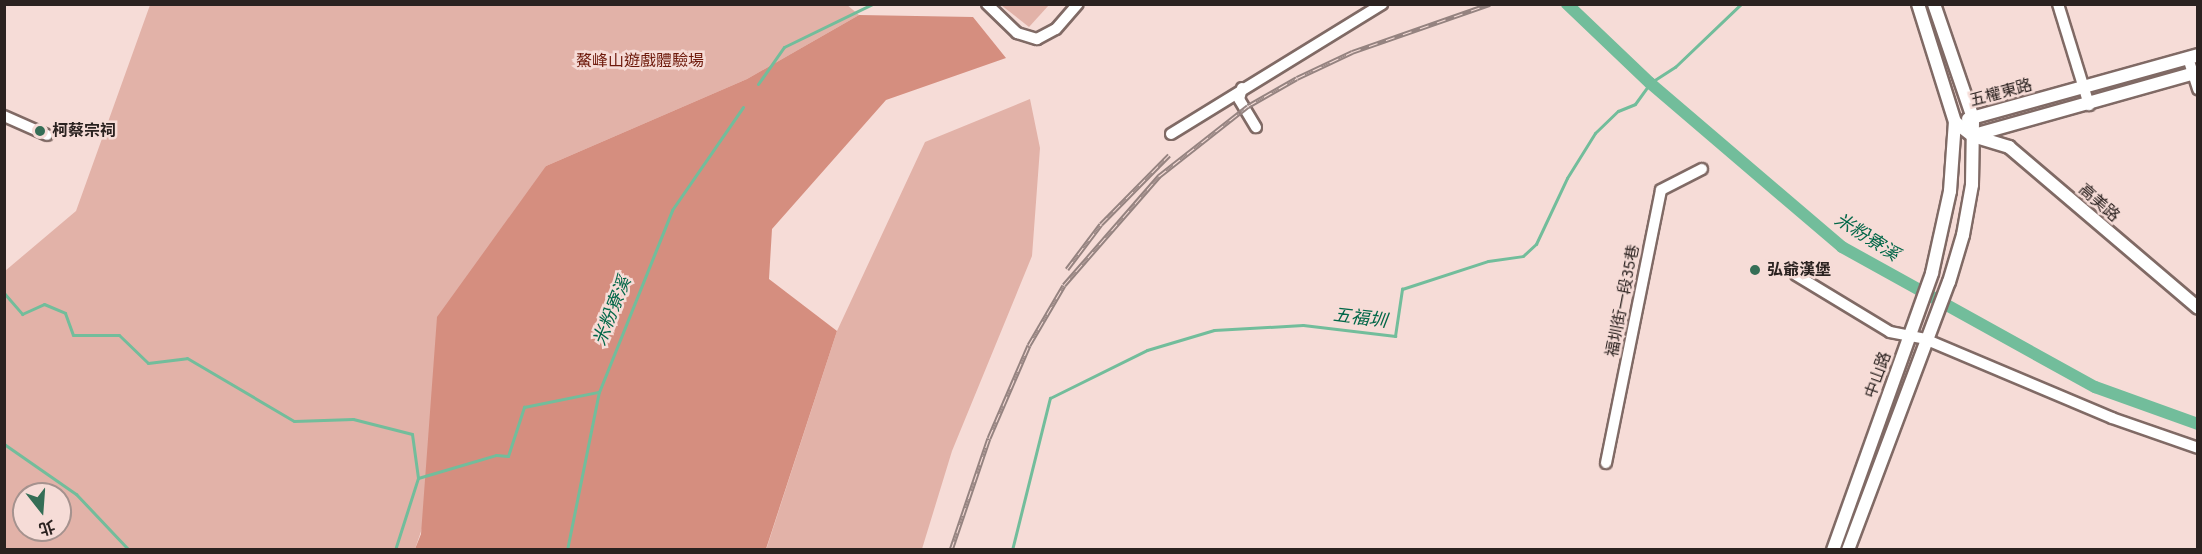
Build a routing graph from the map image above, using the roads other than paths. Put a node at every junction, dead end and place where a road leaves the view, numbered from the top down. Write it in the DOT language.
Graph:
graph roads {
  1 [pos="987,4"];
  2 [pos="1078,4"];
  3 [pos="1382,4"];
  4 [pos="1918,4"];
  5 [pos="1934,4"];
  6 [pos="2058,4"];
  7 [pos="2193,56"];
  8 [pos="2195,73"];
  9 [pos="1242,88"];
  10 [pos="2083,88"];
  11 [pos="2198,89"];
  12 [pos="2089,105"];
  13 [pos="4,116"];
  14 [pos="1973,118"];
  15 [pos="1955,122"];
  16 [pos="1256,127"];
  17 [pos="1171,134"];
  18 [pos="47,135"];
  19 [pos="1973,136"];
  20 [pos="1702,170"];
  21 [pos="1796,275"];
  22 [pos="2198,308"];
  23 [pos="1910,335"];
  24 [pos="1925,339"];
  25 [pos="2198,448"];
  26 [pos="1606,463"];
  27 [pos="1835,544"];
  28 [pos="1850,546"];
  1 -- 2 [label="street"];
  3 -- 9 [label="street"];
  4 -- 15 [label="street"];
  5 -- 14 [label="street"];
  6 -- 10 [label="street"];
  7 -- 8 [label="street"];
  7 -- 10 [label="street, 五權東路"];
  8 -- 11 [label="street"];
  8 -- 12 [label="street, 五權東路"];
  9 -- 16 [label="street"];
  9 -- 17 [label="street"];
  10 -- 12 [label="street"];
  10 -- 14 [label="street, 五權東路"];
  12 -- 19 [label="street, 五權東路"];
  13 -- 18 [label="street"];
  14 -- 15 [label="street, 五權東路"];
  14 -- 19 [label="street"];
  15 -- 19 [label="street, 五權東路"];
  15 -- 23 [label="street"];
  19 -- 22 [label="street, 高美路"];
  19 -- 24 [label="street, 中山路"];
  20 -- 26 [label="street, 福圳街一段35巷"];
  21 -- 23 [label="street, 中山路"];
  23 -- 24 [label="street"];
  23 -- 27 [label="street, 中山路"];
  24 -- 25 [label="street"];
  24 -- 28 [label="street, 中山路"];
  27 -- 28 [label="street"];
}
